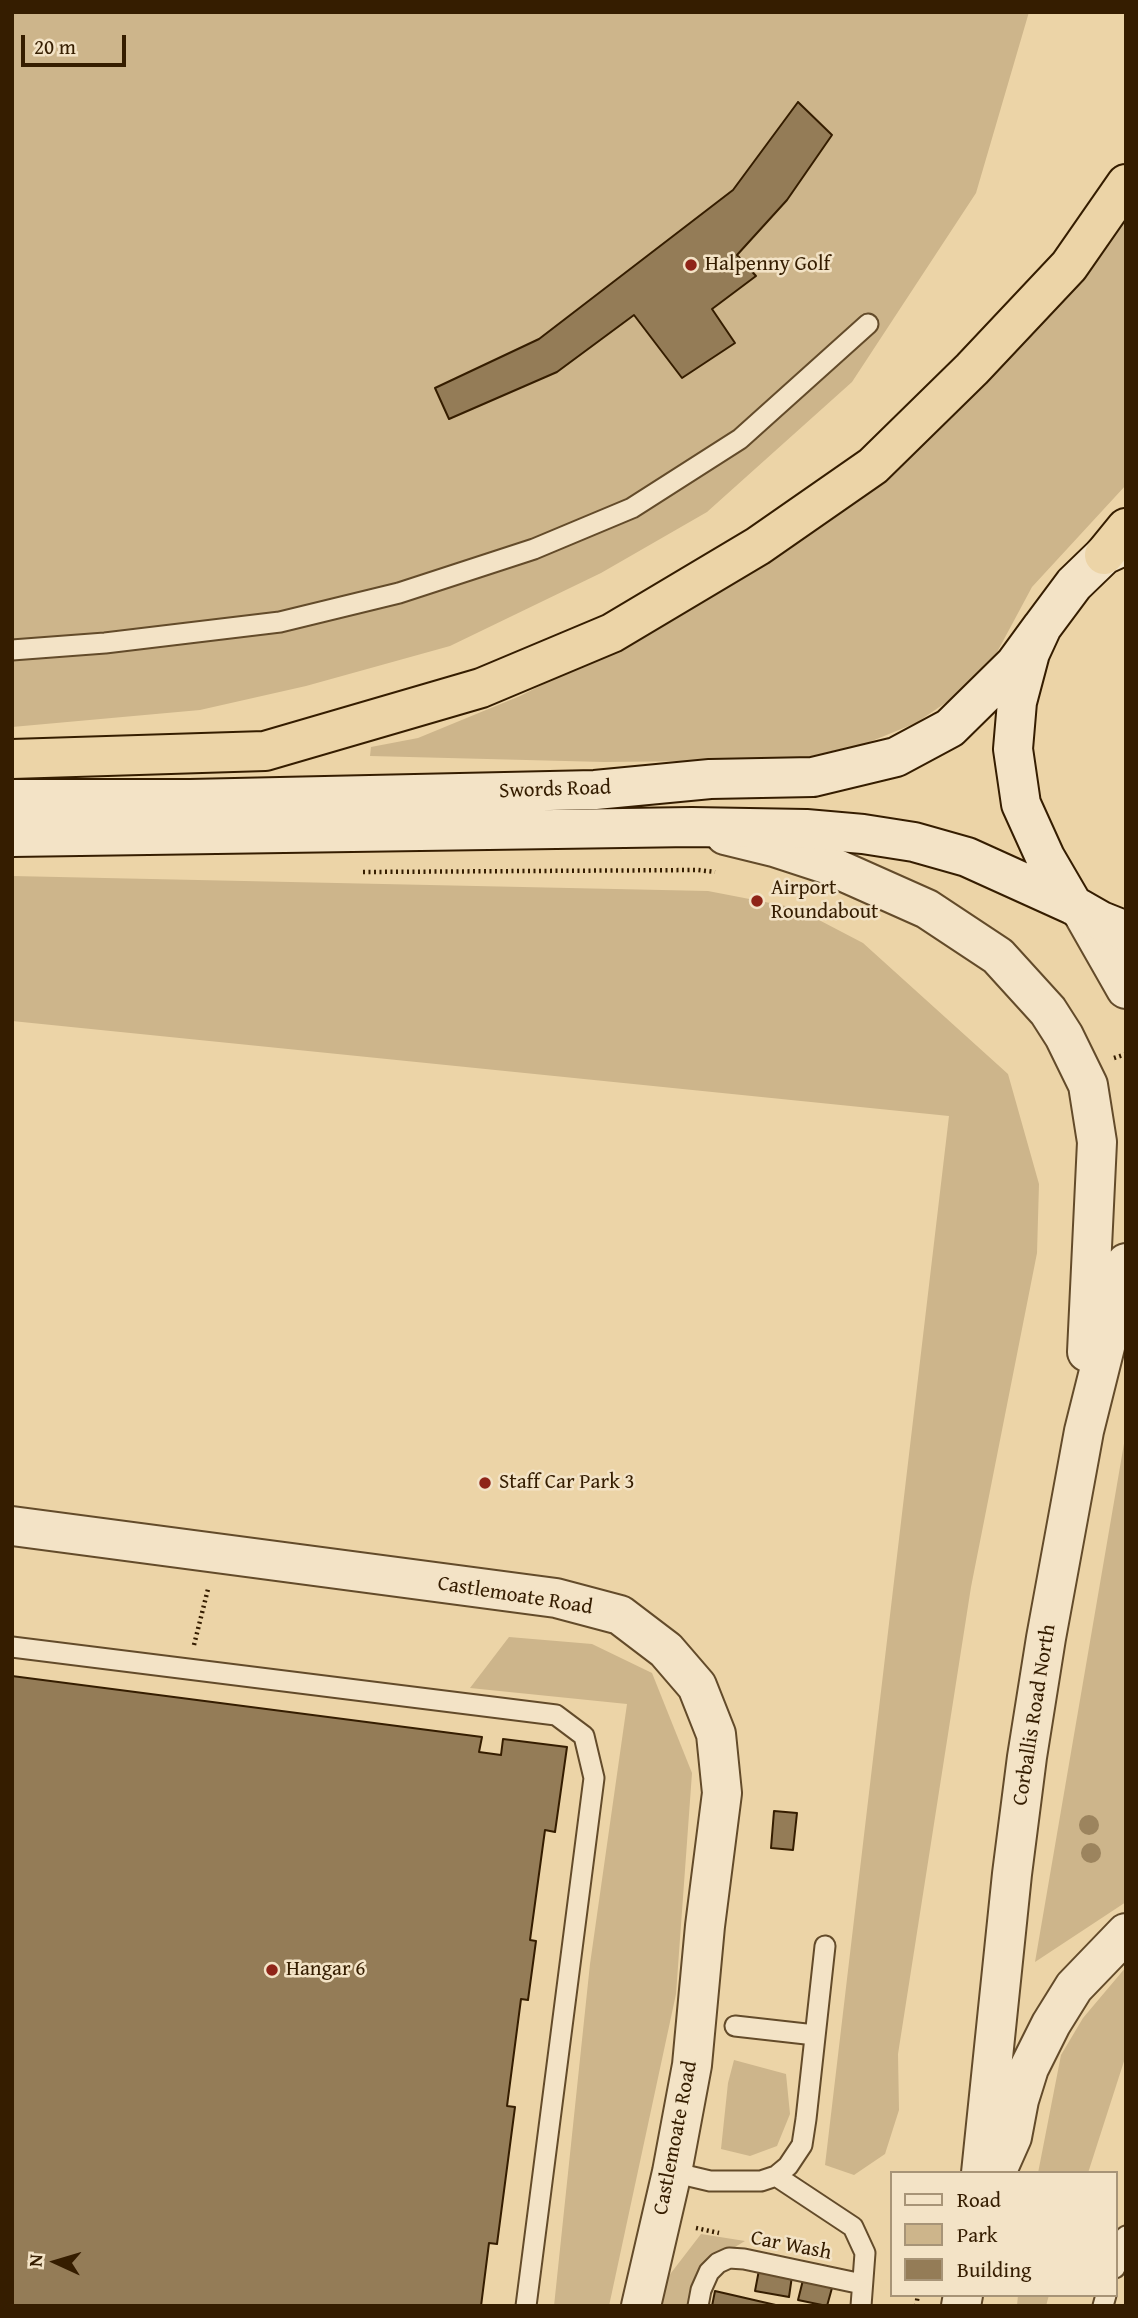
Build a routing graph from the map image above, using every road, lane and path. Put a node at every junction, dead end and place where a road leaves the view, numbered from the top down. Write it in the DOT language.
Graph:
graph roads {
  1 [pos="1126,184"];
  2 [pos="868,324"];
  3 [pos="1119,543"];
  4 [pos="1042,627"];
  5 [pos="12,650"];
  6 [pos="12,759"];
  7 [pos="12,766"];
  8 [pos="696,780"];
  9 [pos="12,799"];
  10 [pos="692,827"];
  11 [pos="12,837"];
  12 [pos="358,872"];
  13 [pos="721,873"];
  14 [pos="1077,907"];
  15 [pos="1126,931"];
  16 [pos="1126,989"];
  17 [pos="1126,1054"];
  18 [pos="1116,1058"];
  19 [pos="1126,1263"];
  20 [pos="1084,1431"];
  21 [pos="12,1526"];
  22 [pos="208,1593"];
  23 [pos="12,1647"];
  24 [pos="188,1669"];
  25 [pos="1126,1933"];
  26 [pos="825,1946"];
  27 [pos="735,2026"];
  28 [pos="815,2035"];
  29 [pos="982,2171"];
  30 [pos="997,2171"];
  31 [pos="672,2172"];
  32 [pos="776,2176"];
  33 [pos="1126,2235"];
  34 [pos="1117,2262"];
  35 [pos="862,2284"];
  36 [pos="526,2306"];
  37 [pos="641,2306"];
  38 [pos="698,2306"];
  39 [pos="861,2306"];
  1 -- 6 [label="highway"];
  2 -- 5 [label="lane"];
  3 -- 4 [label="street"];
  4 -- 8 [label="street, Swords Road"];
  4 -- 14 [label="street"];
  7 -- 8 [label="street"];
  8 -- 9 [label="street, Swords Road"];
  10 -- 11 [label="street, Swords Road"];
  10 -- 14 [label="street, Swords Road"];
  10 -- 20 [label="street"];
  12 -- 13 [label="path"];
  14 -- 15 [label="street"];
  14 -- 16 [label="street"];
  17 -- 18 [label="path"];
  19 -- 20 [label="street, Corballis Road North"];
  20 -- 29 [label="street, Corballis Road North"];
  21 -- 31 [label="street, Castlemoate Road"];
  22 -- 24 [label="path"];
  23 -- 24 [label="lane"];
  24 -- 36 [label="lane"];
  25 -- 30 [label="street"];
  26 -- 28 [label="lane"];
  27 -- 28 [label="lane"];
  28 -- 32 [label="lane"];
  31 -- 32 [label="lane"];
  31 -- 37 [label="street, Castlemoate Road"];
  32 -- 35 [label="lane"];
  33 -- 34 [label="lane"];
  35 -- 38 [label="lane, Car Wash"];
  35 -- 39 [label="lane"];
}
